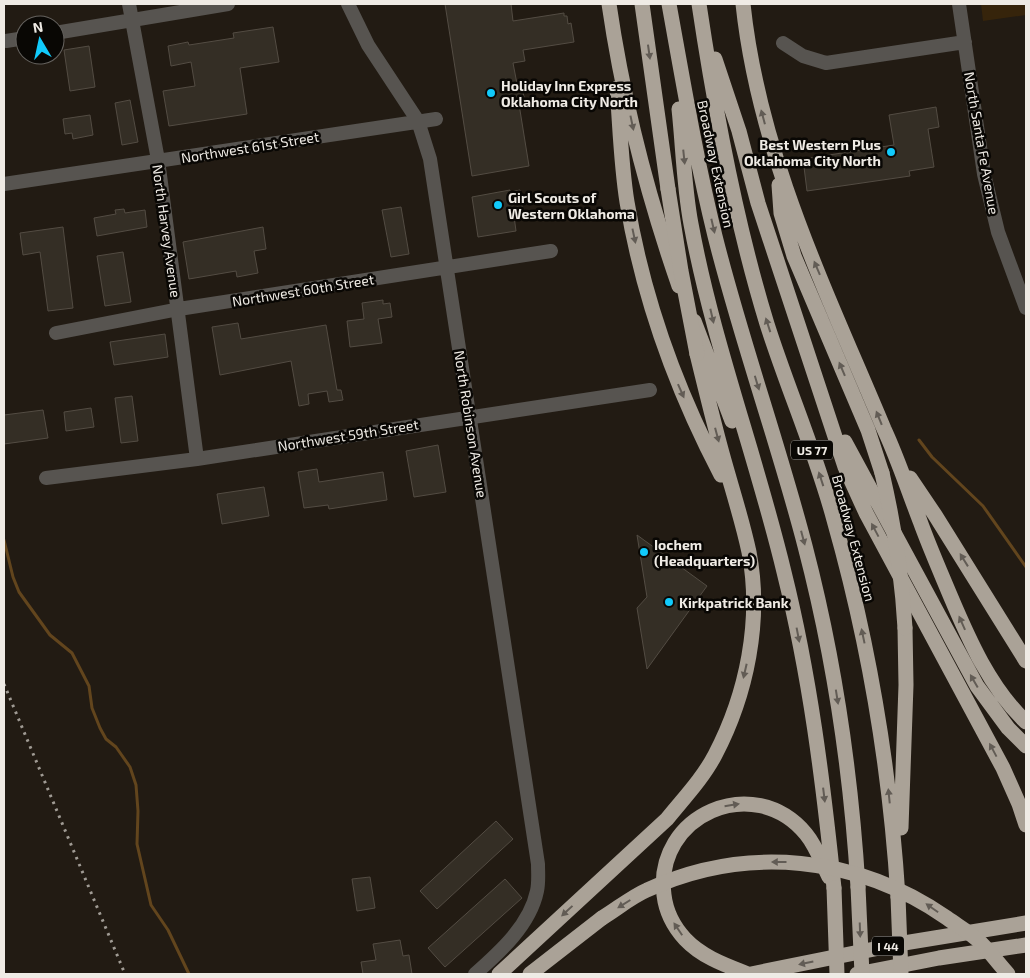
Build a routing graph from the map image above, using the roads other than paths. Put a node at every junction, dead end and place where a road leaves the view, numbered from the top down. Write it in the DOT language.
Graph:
graph roads {
  1 [pos="129,4"];
  2 [pos="228,4"];
  3 [pos="348,4"];
  4 [pos="609,4"];
  5 [pos="642,4"];
  6 [pos="668,4"];
  7 [pos="743,4"];
  8 [pos="959,4"];
  9 [pos="699,7"];
  10 [pos="132,20"];
  11 [pos="612,24"];
  12 [pos="65,30"];
  13 [pos="15,40"];
  14 [pos="6,41"];
  15 [pos="965,42"];
  16 [pos="783,43"];
  17 [pos="436,119"];
  18 [pos="418,121"];
  19 [pos="158,160"];
  20 [pos="776,164"];
  21 [pos="4,184"];
  22 [pos="552,251"];
  23 [pos="447,267"];
  24 [pos="1026,308"];
  25 [pos="178,309"];
  26 [pos="56,333"];
  27 [pos="650,390"];
  28 [pos="826,405"];
  29 [pos="469,416"];
  30 [pos="197,459"];
  31 [pos="899,463"];
  32 [pos="46,478"];
  33 [pos="766,502"];
  34 [pos="736,503"];
  35 [pos="1026,661"];
  36 [pos="1026,722"];
  37 [pos="1026,746"];
  38 [pos="1026,825"];
  39 [pos="834,888"];
  40 [pos="898,897"];
  41 [pos="1026,923"];
  42 [pos="1026,944"];
  43 [pos="475,974"];
  44 [pos="499,974"];
  45 [pos="530,974"];
  46 [pos="749,974"];
  47 [pos="837,974"];
  48 [pos="857,974"];
  49 [pos="862,974"];
  50 [pos="901,974"];
  51 [pos="1008,974"];
  1 -- 10 [label="street, North Harvey Avenue"];
  2 -- 10 [label="street"];
  3 -- 18 [label="street, North Robinson Avenue"];
  4 -- 11 [label="highway"];
  5 -- 34 [label="highway, one-way, bridge"];
  6 -- 33 [label="highway, one-way"];
  6 -- 49 [label="highway, Broadway Extension / US 77, one-way, bridge"];
  20 -- 7 [label="highway, one-way"];
  8 -- 15 [label="street, North Santa Fe Avenue"];
  9 -- 28 [label="highway"];
  40 -- 9 [label="highway, Broadway Extension / US 77, one-way"];
  10 -- 12 [label="street"];
  10 -- 19 [label="street, North Harvey Avenue"];
  11 -- 33 [label="highway, one-way"];
  11 -- 34 [label="highway, one-way"];
  13 -- 14 [label="street"];
  15 -- 16 [label="street"];
  15 -- 24 [label="street, North Santa Fe Avenue"];
  17 -- 18 [label="street, Northwest 61st Street"];
  18 -- 19 [label="street, Northwest 61st Street"];
  18 -- 23 [label="street, North Robinson Avenue"];
  19 -- 21 [label="street, Northwest 61st Street"];
  19 -- 25 [label="street, North Harvey Avenue"];
  31 -- 20 [label="highway, one-way"];
  40 -- 20 [label="highway, one-way, bridge"];
  22 -- 23 [label="street, Northwest 60th Street"];
  23 -- 25 [label="street, Northwest 60th Street"];
  23 -- 29 [label="street, North Robinson Avenue"];
  25 -- 26 [label="street, Northwest 60th Street"];
  25 -- 30 [label="street, North Harvey Avenue"];
  27 -- 29 [label="street, Northwest 59th Street"];
  37 -- 28 [label="highway, one-way"];
  38 -- 28 [label="highway, one-way"];
  29 -- 30 [label="street, Northwest 59th Street"];
  29 -- 43 [label="street, North Robinson Avenue"];
  30 -- 32 [label="street, Northwest 59th Street"];
  35 -- 31 [label="highway, one-way"];
  36 -- 31 [label="highway, one-way"];
  33 -- 39 [label="highway, one-way"];
  34 -- 44 [label="highway, one-way"];
  46 -- 39 [label="highway, one-way"];
  39 -- 47 [label="highway, bridge"];
  40 -- 50 [label="highway, Broadway Extension / US 77, bridge"];
  41 -- 46 [label="highway, I 44, one-way"];
  42 -- 48 [label="highway, I 44"];
  51 -- 45 [label="highway, one-way, bridge"];
}
